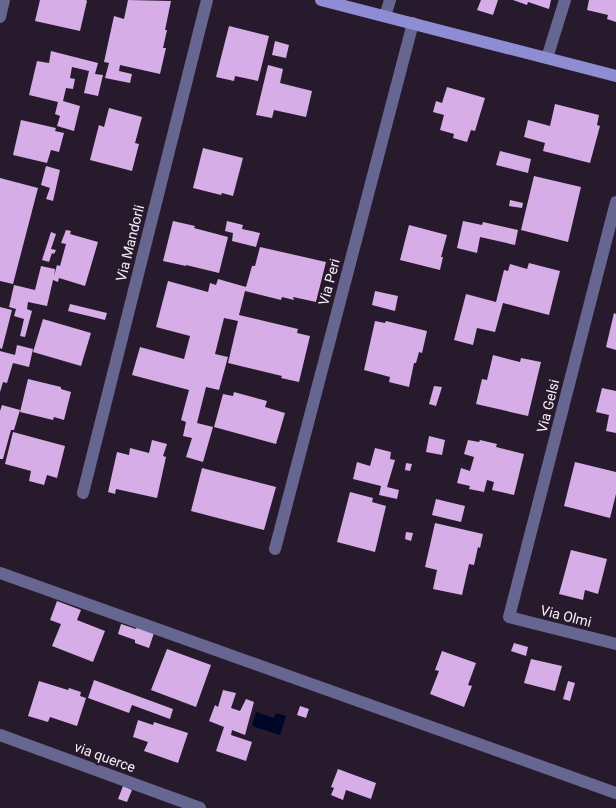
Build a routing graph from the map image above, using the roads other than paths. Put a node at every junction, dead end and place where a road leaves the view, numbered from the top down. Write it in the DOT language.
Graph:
graph roads {
  1 [pos="4,0"];
  2 [pos="207,0"];
  3 [pos="321,0"];
  4 [pos="390,0"];
  5 [pos="565,0"];
  6 [pos="385,16"];
  7 [pos="0,17"];
  8 [pos="413,23"];
  9 [pos="547,58"];
  10 [pos="616,76"];
  11 [pos="616,202"];
  12 [pos="83,494"];
  13 [pos="275,549"];
  14 [pos="0,572"];
  15 [pos="509,616"];
  16 [pos="616,644"];
  17 [pos="0,734"];
  18 [pos="616,793"];
  19 [pos="200,808"];
  1 -- 7 [label="street"];
  2 -- 12 [label="street, Via Mandorli"];
  3 -- 6 [label="street"];
  4 -- 6 [label="street"];
  5 -- 9 [label="street"];
  6 -- 8 [label="street"];
  8 -- 9 [label="street"];
  8 -- 13 [label="street, Via Peri"];
  9 -- 10 [label="street"];
  11 -- 15 [label="street, Via Gelsi"];
  14 -- 18 [label="street"];
  15 -- 16 [label="street, Via Olmi"];
  17 -- 19 [label="street, via querce"];
}
